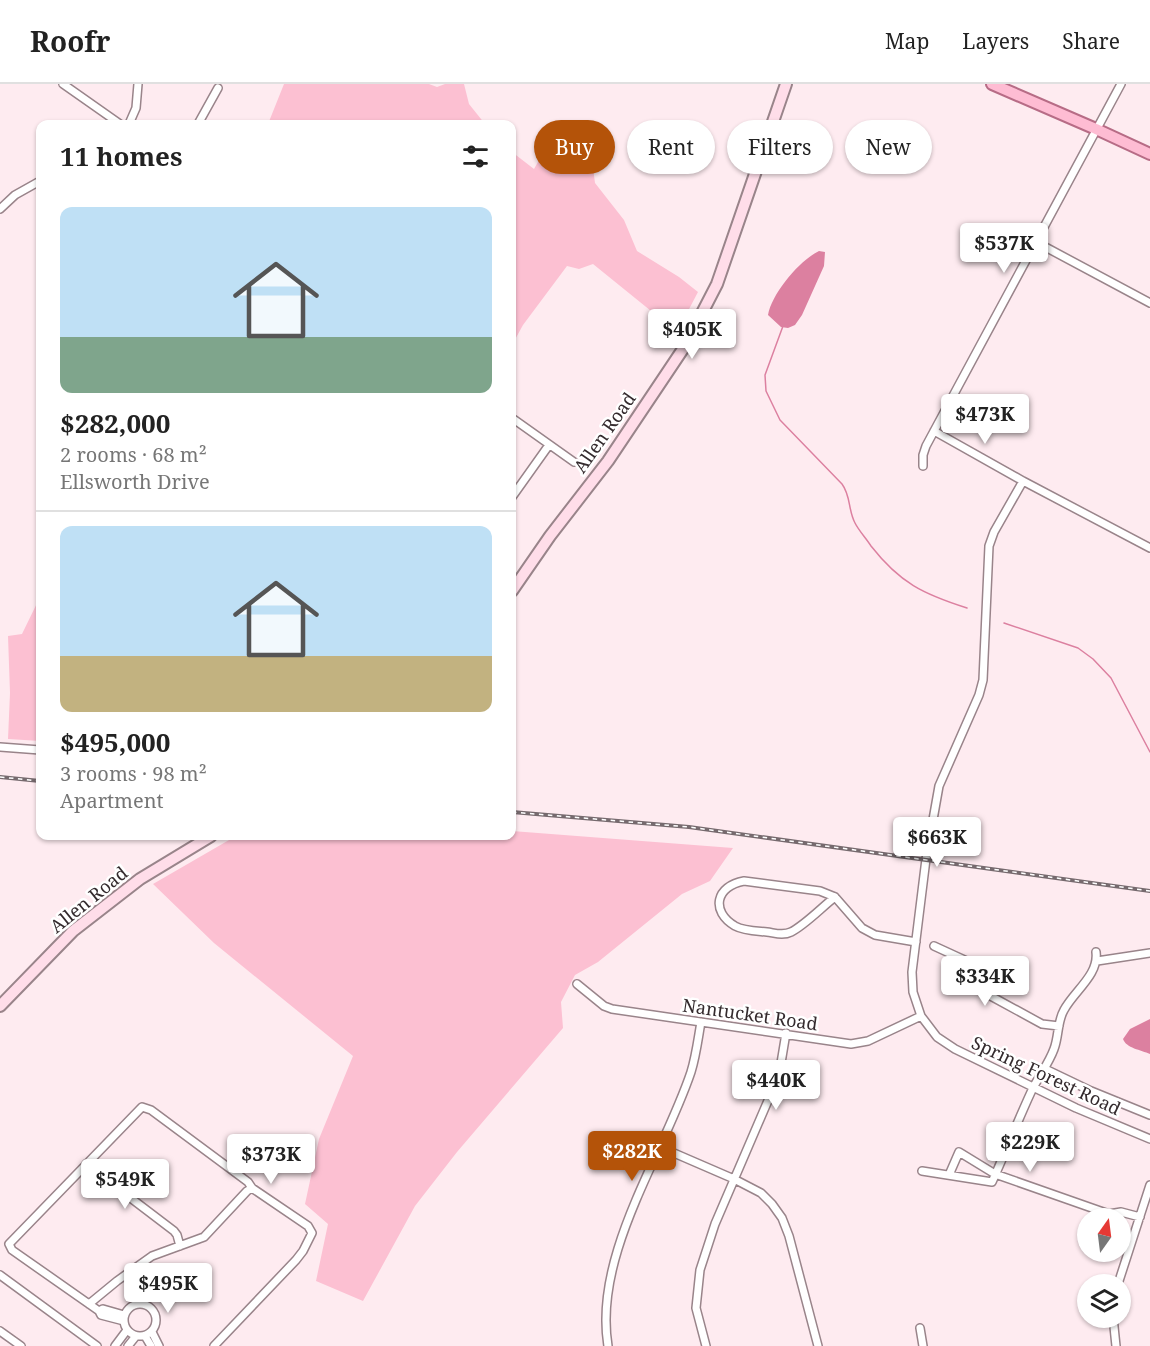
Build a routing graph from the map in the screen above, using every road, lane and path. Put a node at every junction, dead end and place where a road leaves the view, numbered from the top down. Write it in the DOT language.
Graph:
graph roads {
  1 [pos="63,84"];
  2 [pos="138,84"];
  3 [pos="786,84"];
  4 [pos="992,84"];
  5 [pos="1121,84"];
  6 [pos="219,88"];
  7 [pos="114,120"];
  8 [pos="131,120"];
  9 [pos="200,120"];
  10 [pos="1096,129"];
  11 [pos="1150,154"];
  12 [pos="36,183"];
  13 [pos="0,209"];
  14 [pos="1035,242"];
  15 [pos="1150,303"];
  16 [pos="516,421"];
  17 [pos="934,431"];
  18 [pos="549,444"];
  19 [pos="574,462"];
  20 [pos="923,466"];
  21 [pos="1023,481"];
  22 [pos="516,491"];
  23 [pos="1150,548"];
  24 [pos="516,585"];
  25 [pos="2,750"];
  26 [pos="36,750"];
  27 [pos="204,840"];
  28 [pos="835,897"];
  29 [pos="916,942"];
  30 [pos="934,946"];
  31 [pos="1096,951"];
  32 [pos="1150,953"];
  33 [pos="1097,961"];
  34 [pos="578,984"];
  35 [pos="0,1006"];
  36 [pos="921,1016"];
  37 [pos="701,1022"];
  38 [pos="1059,1026"];
  39 [pos="786,1034"];
  40 [pos="1043,1068"];
  41 [pos="1033,1087"];
  42 [pos="1150,1115"];
  43 [pos="1150,1140"];
  44 [pos="660,1147"];
  45 [pos="86,1164"];
  46 [pos="922,1171"];
  47 [pos="995,1174"];
  48 [pos="948,1175"];
  49 [pos="734,1179"];
  50 [pos="1150,1185"];
  51 [pos="252,1188"];
  52 [pos="1140,1217"];
  53 [pos="180,1246"];
  54 [pos="1122,1274"];
  55 [pos="0,1275"];
  56 [pos="89,1304"];
  57 [pos="124,1318"];
  58 [pos="920,1328"];
  59 [pos="1114,1328"];
  60 [pos="127,1330"];
  61 [pos="0,1331"];
  62 [pos="148,1334"];
  63 [pos="136,1336"];
  64 [pos="21,1346"];
  65 [pos="97,1346"];
  66 [pos="115,1346"];
  67 [pos="128,1346"];
  68 [pos="151,1346"];
  69 [pos="159,1346"];
  70 [pos="214,1346"];
  71 [pos="608,1346"];
  72 [pos="706,1346"];
  73 [pos="818,1346"];
  74 [pos="923,1346"];
  75 [pos="1116,1346"];
  1 -- 7 [label="street"];
  2 -- 8 [label="street"];
  3 -- 24 [label="main road, Allen Road"];
  4 -- 10 [label="main road"];
  5 -- 10 [label="street"];
  6 -- 9 [label="street"];
  10 -- 11 [label="main road"];
  10 -- 14 [label="street"];
  12 -- 13 [label="street"];
  14 -- 15 [label="street"];
  14 -- 17 [label="street"];
  16 -- 18 [label="street"];
  17 -- 20 [label="street"];
  17 -- 21 [label="street"];
  18 -- 19 [label="street"];
  18 -- 22 [label="street"];
  21 -- 23 [label="street"];
  21 -- 29 [label="street, Spring Forest Road"];
  25 -- 26 [label="street"];
  27 -- 35 [label="main road, Allen Road"];
  28 -- 28 [label="street"];
  28 -- 29 [label="street"];
  29 -- 36 [label="street, Spring Forest Road"];
  30 -- 38 [label="street"];
  31 -- 33 [label="street"];
  32 -- 33 [label="street"];
  33 -- 38 [label="street"];
  34 -- 37 [label="street, Nantucket Road"];
  36 -- 39 [label="street, Nantucket Road"];
  36 -- 41 [label="street, Spring Forest Road"];
  37 -- 39 [label="street, Nantucket Road"];
  37 -- 44 [label="street"];
  38 -- 40 [label="street"];
  39 -- 49 [label="street"];
  40 -- 41 [label="street"];
  40 -- 42 [label="street"];
  41 -- 43 [label="street, Spring Forest Road"];
  41 -- 47 [label="street"];
  44 -- 49 [label="street"];
  44 -- 71 [label="street"];
  45 -- 51 [label="street"];
  45 -- 53 [label="street"];
  45 -- 56 [label="street"];
  46 -- 48 [label="street"];
  47 -- 48 [label="street"];
  47 -- 48 [label="street"];
  47 -- 52 [label="street"];
  49 -- 72 [label="street"];
  49 -- 73 [label="street"];
  50 -- 52 [label="street"];
  51 -- 53 [label="street"];
  51 -- 70 [label="street"];
  52 -- 54 [label="street"];
  53 -- 56 [label="street"];
  55 -- 65 [label="street"];
  56 -- 57 [label="street"];
  57 -- 60 [label="street"];
  57 -- 62 [label="street"];
  58 -- 74 [label="street"];
  59 -- 75 [label="street"];
  60 -- 63 [label="street"];
  60 -- 66 [label="street"];
  61 -- 64 [label="street"];
  62 -- 63 [label="street"];
  62 -- 68 [label="street"];
  62 -- 69 [label="street"];
  63 -- 67 [label="street"];
}
